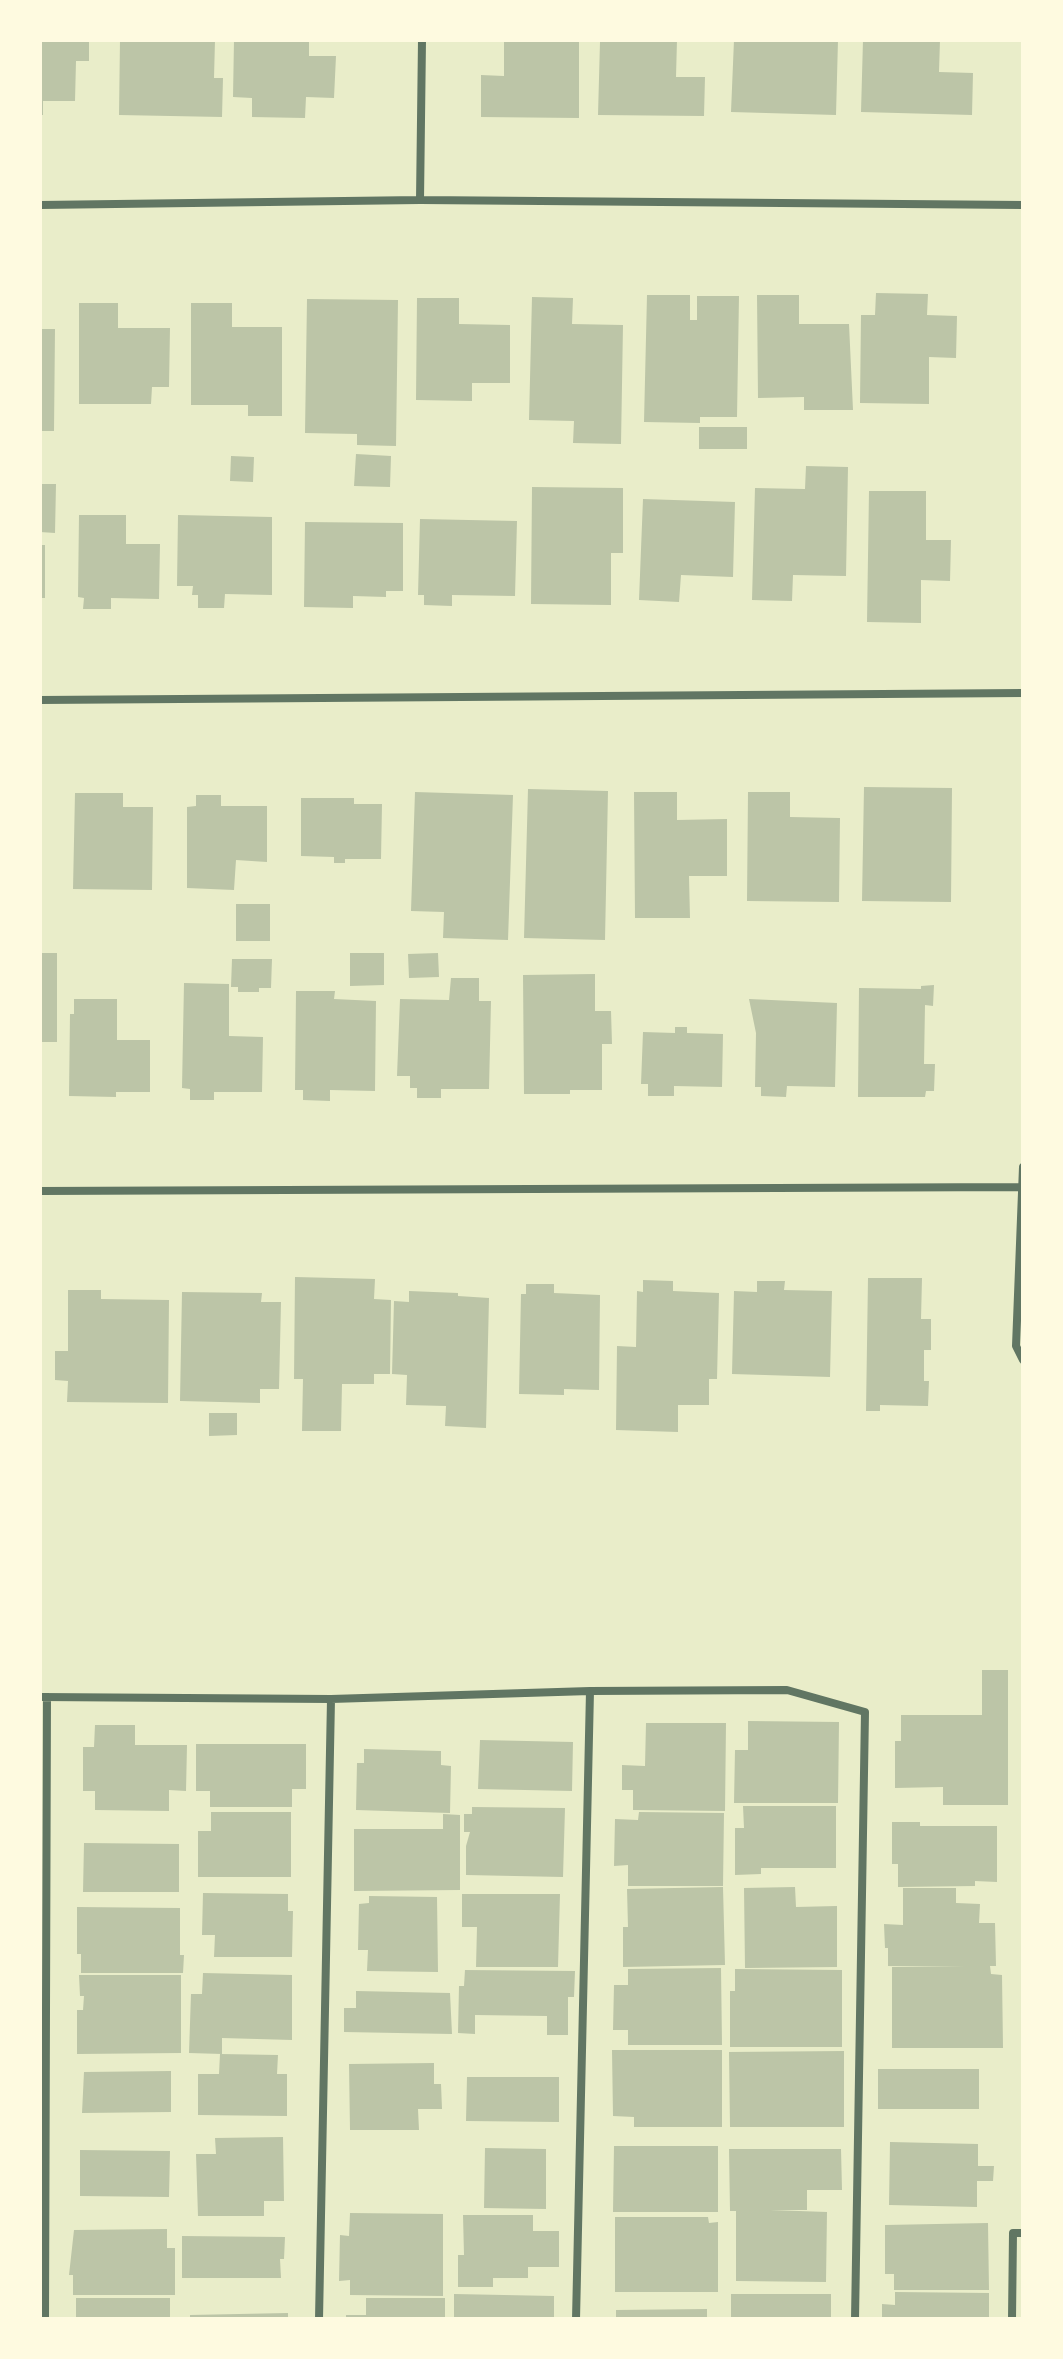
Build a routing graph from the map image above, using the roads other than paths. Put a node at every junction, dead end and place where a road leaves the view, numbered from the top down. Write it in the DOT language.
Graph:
graph roads {
  1 [pos="422,40"];
  2 [pos="420,200"];
  3 [pos="40,205"];
  4 [pos="1023,205"];
  5 [pos="1023,693"];
  6 [pos="40,700"];
  7 [pos="1023,1167"];
  8 [pos="1022,1187"];
  9 [pos="40,1191"];
  10 [pos="1023,1360"];
  11 [pos="590,1691"];
  12 [pos="44,1697"];
  13 [pos="331,1699"];
  14 [pos="1023,2233"];
  15 [pos="45,2319"];
  16 [pos="319,2319"];
  17 [pos="576,2319"];
  18 [pos="855,2319"];
  19 [pos="1012,2319"];
  1 -- 2 [label="street"];
  2 -- 3 [label="street"];
  2 -- 4 [label="street"];
  5 -- 6 [label="street"];
  7 -- 8 [label="street"];
  8 -- 9 [label="street"];
  8 -- 10 [label="street"];
  11 -- 13 [label="street"];
  11 -- 17 [label="street"];
  11 -- 18 [label="street"];
  12 -- 13 [label="street"];
  12 -- 15 [label="street"];
  13 -- 16 [label="street"];
  14 -- 19 [label="street"];
}
